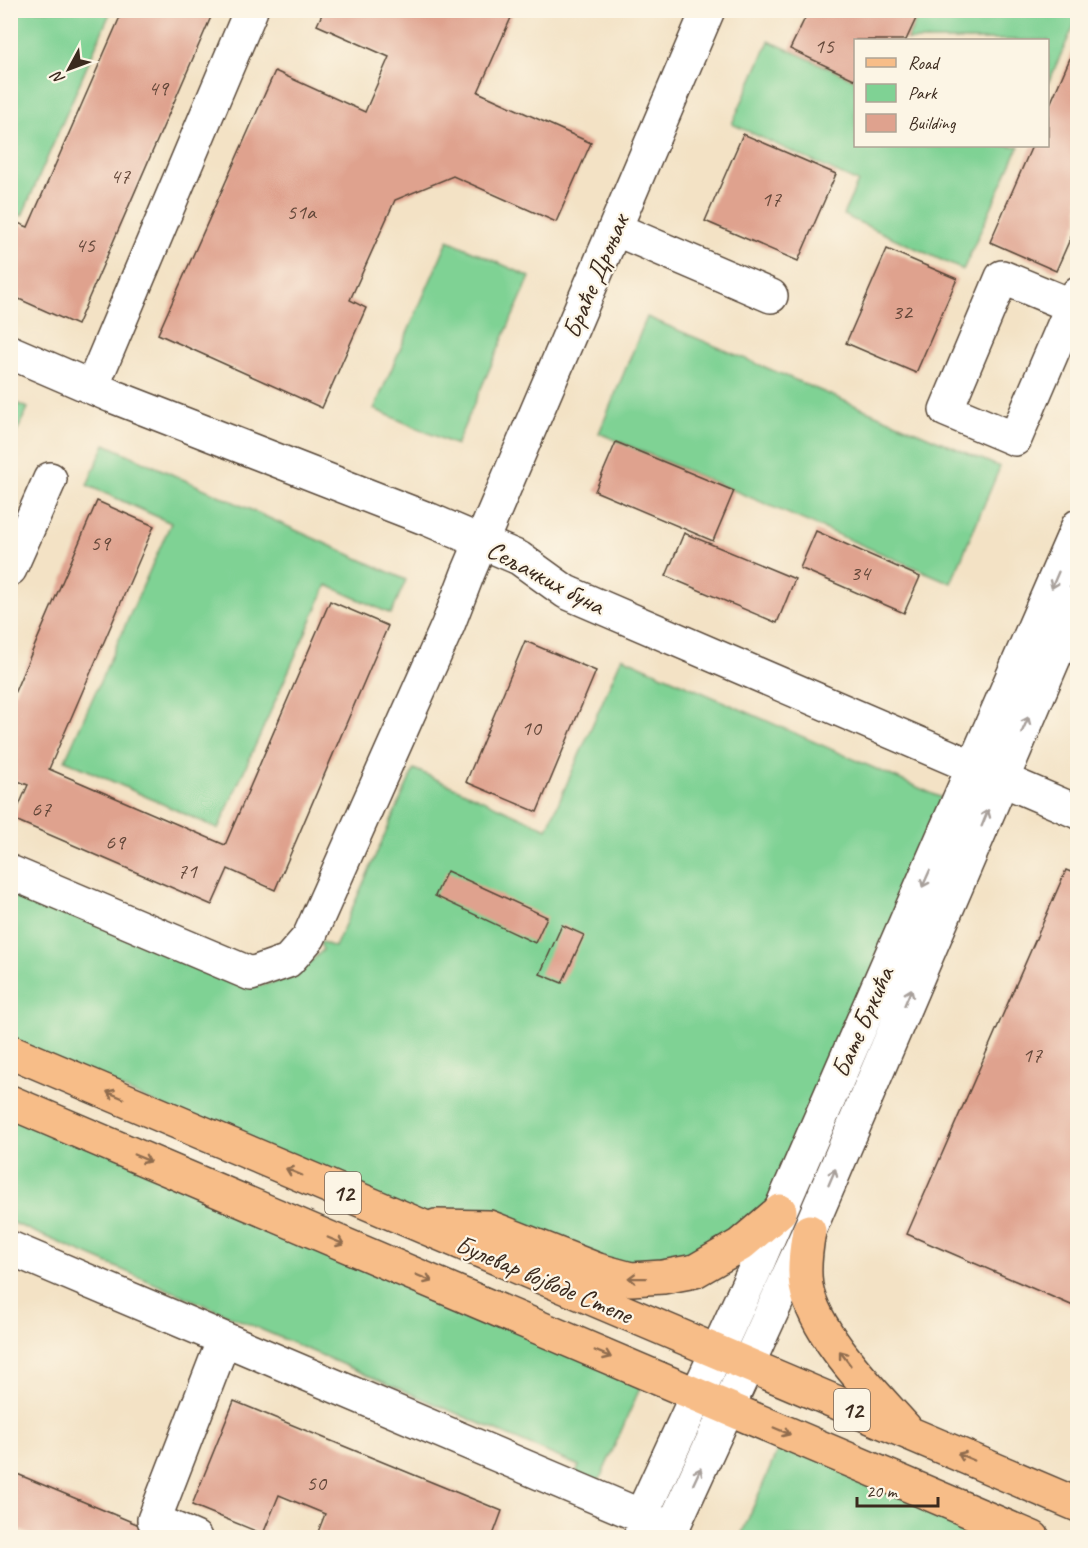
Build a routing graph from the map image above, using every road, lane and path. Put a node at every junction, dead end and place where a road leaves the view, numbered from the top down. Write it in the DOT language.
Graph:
graph roads {
  1 [pos="250,10"];
  2 [pos="708,10"];
  3 [pos="615,229"];
  4 [pos="771,296"];
  5 [pos="1076,302"];
  6 [pos="10,352"];
  7 [pos="92,387"];
  8 [pos="50,479"];
  9 [pos="1077,526"];
  10 [pos="482,542"];
  11 [pos="10,569"];
  12 [pos="1077,602"];
  13 [pos="988,773"];
  14 [pos="1077,812"];
  15 [pos="10,872"];
  16 [pos="10,1051"];
  17 [pos="10,1102"];
  18 [pos="780,1211"];
  19 [pos="419,1226"];
  20 [pos="809,1230"];
  21 [pos="10,1248"];
  22 [pos="224,1339"];
  23 [pos="717,1352"];
  24 [pos="748,1365"];
  25 [pos="698,1395"];
  26 [pos="728,1407"];
  27 [pos="910,1434"];
  28 [pos="1077,1505"];
  29 [pos="662,1532"];
  30 [pos="195,1538"];
  31 [pos="1034,1538"];
  1 -- 7 [label="street"];
  2 -- 3 [label="street, Браће Дроњак"];
  3 -- 4 [label="street"];
  3 -- 10 [label="street, Браће Дроњак"];
  5 -- 5 [label="street"];
  6 -- 7 [label="street, Сељачких буна"];
  7 -- 10 [label="street, Сељачких буна"];
  8 -- 11 [label="street"];
  9 -- 13 [label="street, Бате Бркића, one-way"];
  10 -- 13 [label="street, Сељачких буна"];
  10 -- 15 [label="street, Браће Дроњак"];
  13 -- 12 [label="street, Бате Бркића, one-way"];
  13 -- 14 [label="street, Сељачких буна"];
  13 -- 18 [label="street, Бате Бркића, one-way"];
  20 -- 13 [label="street, Бате Бркића, one-way"];
  19 -- 16 [label="main road, Булевар војводе Степе / 12, one-way"];
  17 -- 25 [label="main road, Булевар војводе Степе / 12, one-way"];
  18 -- 19 [label="main road, one-way"];
  18 -- 23 [label="street, Бате Бркића"];
  19 -- 23 [label="main road, Булевар војводе Степе / 12"];
  20 -- 24 [label="street, Бате Бркића"];
  27 -- 20 [label="main road, one-way"];
  21 -- 22 [label="street"];
  22 -- 29 [label="street"];
  22 -- 30 [label="street"];
  23 -- 24 [label="main road, Булевар војводе Степе / 12"];
  23 -- 25 [label="street, Бате Бркића"];
  24 -- 26 [label="street, Бате Бркића"];
  24 -- 27 [label="main road, Булевар војводе Степе / 12"];
  25 -- 26 [label="main road, Булевар војводе Степе / 12"];
  25 -- 29 [label="street, Бате Бркића"];
  29 -- 26 [label="street, Бате Бркића, one-way"];
  26 -- 31 [label="main road, Булевар војводе Степе / 12, one-way"];
  28 -- 27 [label="main road, Булевар војводе Степе / 12, one-way"];
}
